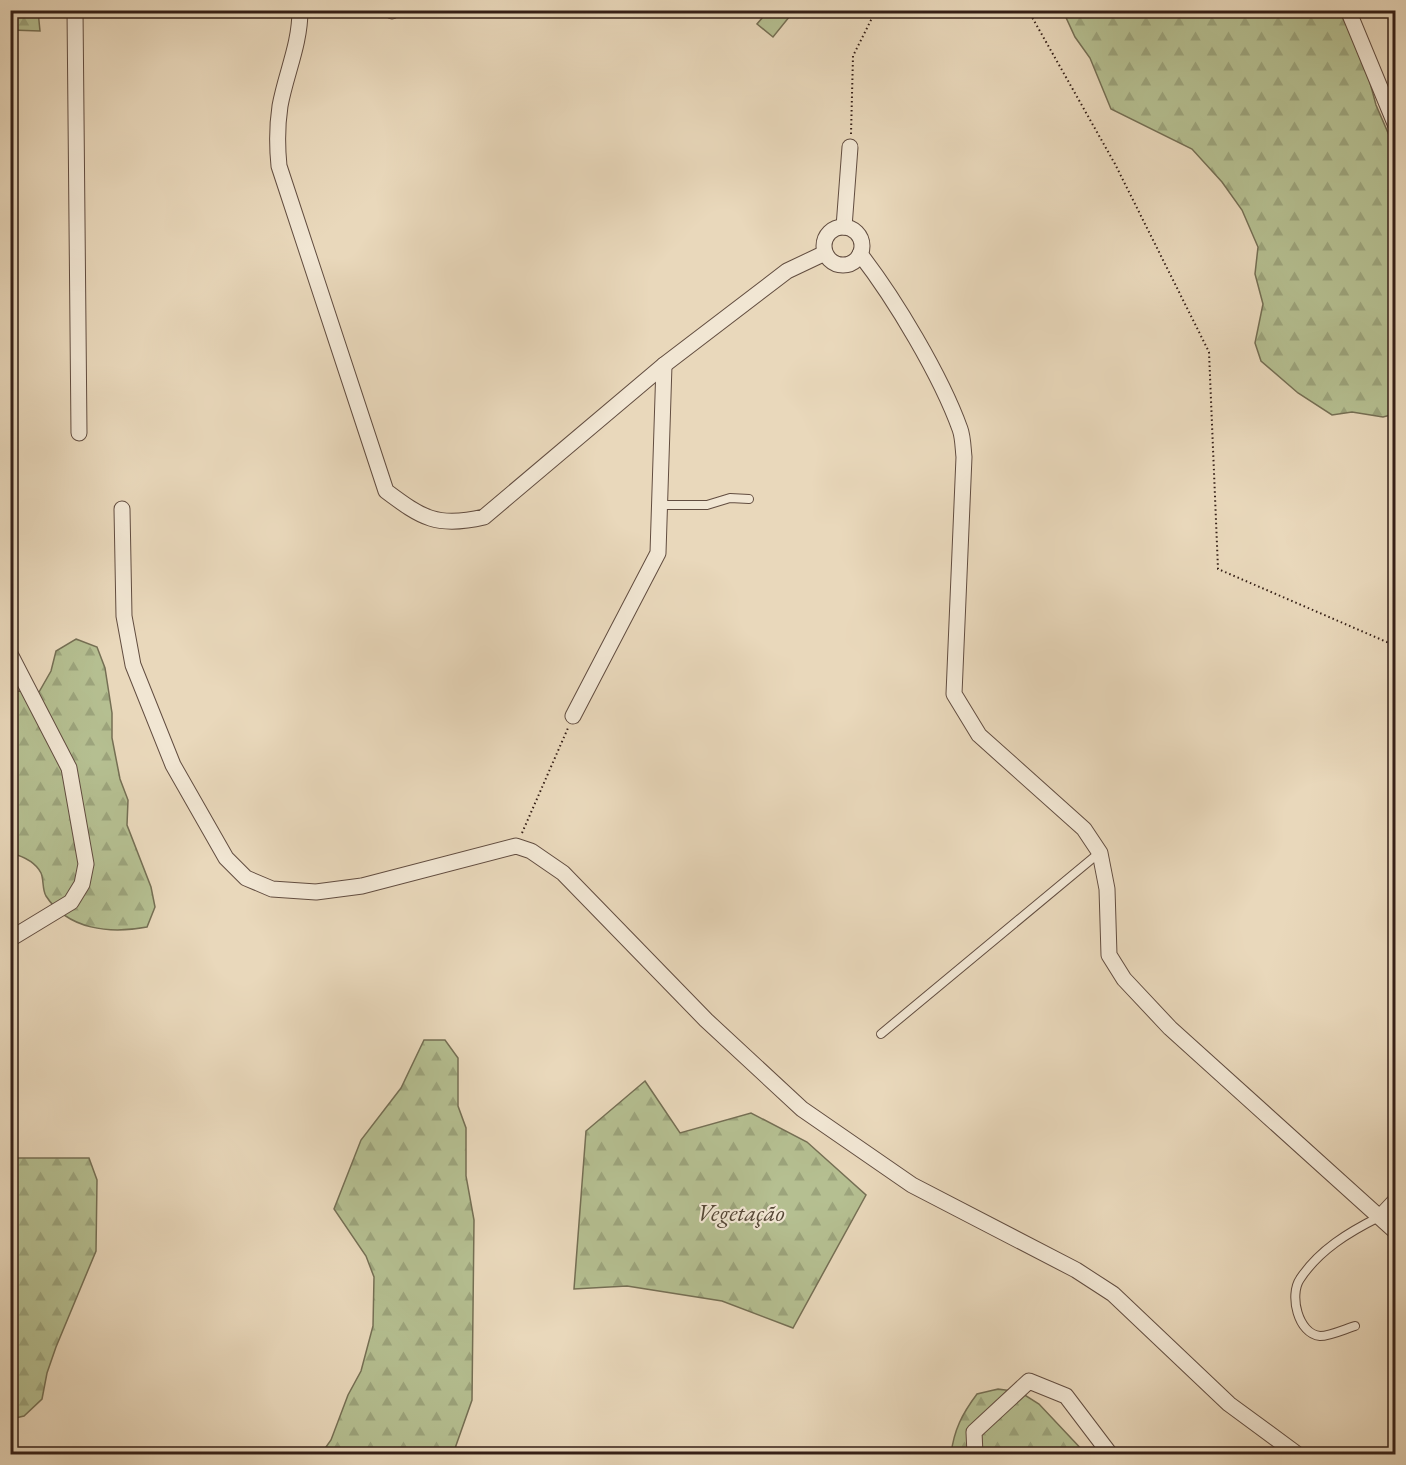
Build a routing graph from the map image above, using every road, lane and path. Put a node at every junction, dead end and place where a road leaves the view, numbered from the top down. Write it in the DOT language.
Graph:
graph roads {
  1 [pos="75,10"];
  2 [pos="300,10"];
  3 [pos="876,10"];
  4 [pos="1028,10"];
  5 [pos="1348,10"];
  6 [pos="1395,126"];
  7 [pos="850,147"];
  8 [pos="844,227"];
  9 [pos="825,252"];
  10 [pos="860,254"];
  11 [pos="664,365"];
  12 [pos="79,433"];
  13 [pos="749,499"];
  14 [pos="661,505"];
  15 [pos="122,509"];
  16 [pos="1395,646"];
  17 [pos="10,654"];
  18 [pos="573,716"];
  19 [pos="516,846"];
  20 [pos="1100,853"];
  21 [pos="10,939"];
  22 [pos="881,1034"];
  23 [pos="1395,1200"];
  24 [pos="1380,1217"];
  25 [pos="1395,1232"];
  26 [pos="1355,1326"];
  27 [pos="975,1455"];
  28 [pos="1110,1455"];
  29 [pos="1297,1455"];
  1 -- 12 [label="street"];
  2 -- 11 [label="street"];
  3 -- 7 [label="path"];
  4 -- 16 [label="path"];
  5 -- 6 [label="street"];
  7 -- 8 [label="street"];
  8 -- 9 [label="street"];
  8 -- 10 [label="street"];
  9 -- 10 [label="street"];
  9 -- 11 [label="street"];
  10 -- 20 [label="street"];
  11 -- 14 [label="street"];
  13 -- 14 [label="lane"];
  14 -- 18 [label="street"];
  15 -- 19 [label="street"];
  17 -- 21 [label="street"];
  18 -- 19 [label="path"];
  19 -- 29 [label="street"];
  20 -- 22 [label="lane"];
  20 -- 24 [label="street"];
  23 -- 24 [label="street"];
  24 -- 25 [label="street"];
  24 -- 26 [label="lane"];
  27 -- 28 [label="street"];
}
